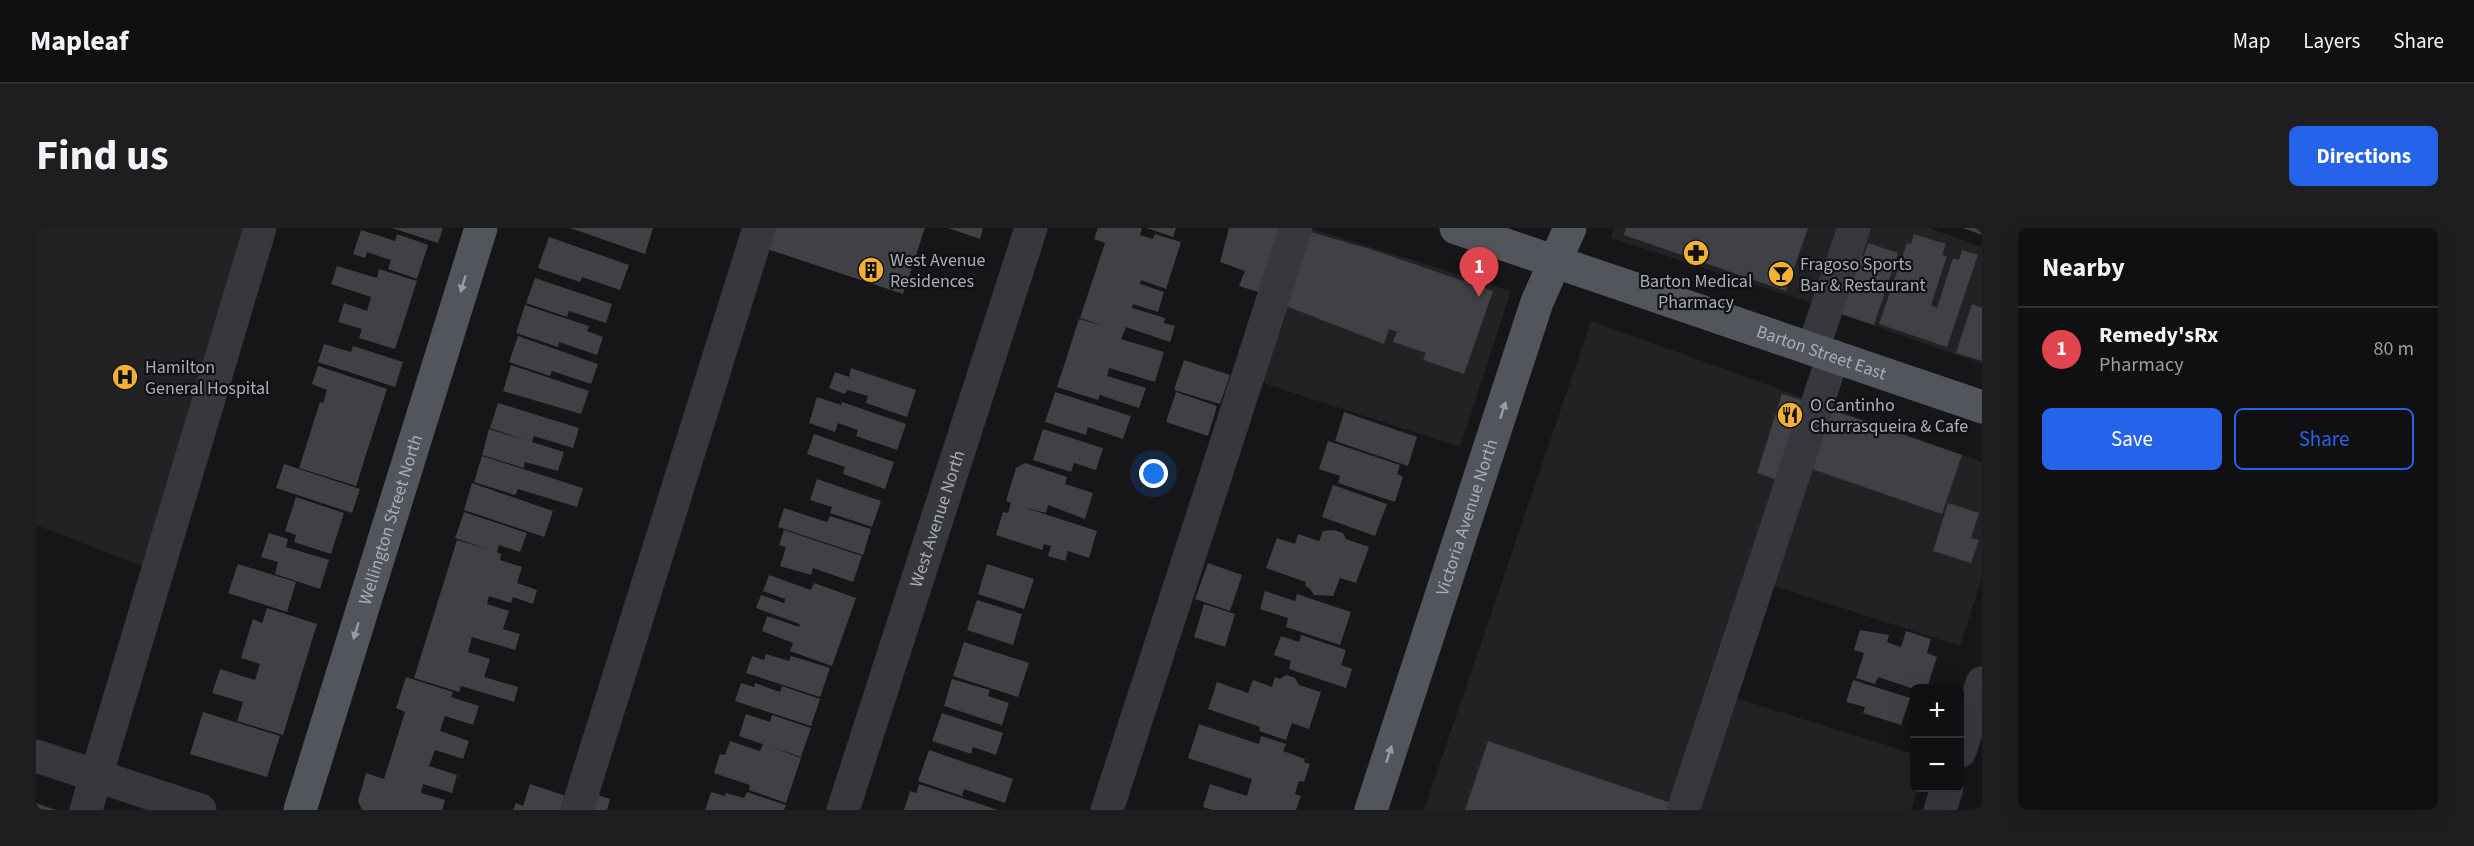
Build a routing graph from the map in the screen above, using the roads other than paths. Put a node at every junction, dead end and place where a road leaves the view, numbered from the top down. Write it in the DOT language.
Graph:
graph roads {
  1 [pos="260,228"];
  2 [pos="481,228"];
  3 [pos="759,228"];
  4 [pos="1031,228"];
  5 [pos="1296,228"];
  6 [pos="1456,228"];
  7 [pos="1570,228"];
  8 [pos="1854,228"];
  9 [pos="1554,262"];
  10 [pos="1823,352"];
  11 [pos="1982,407"];
  12 [pos="1982,683"];
  13 [pos="1963,738"];
  14 [pos="36,756"];
  15 [pos="97,775"];
  16 [pos="1946,792"];
  17 [pos="86,810"];
  18 [pos="201,810"];
  19 [pos="300,810"];
  20 [pos="577,810"];
  21 [pos="843,810"];
  22 [pos="1107,810"];
  23 [pos="1371,810"];
  24 [pos="1683,810"];
  25 [pos="1940,810"];
  1 -- 15 [label="street"];
  2 -- 19 [label="main road, Wellington Street North, one-way"];
  3 -- 20 [label="street"];
  4 -- 21 [label="street, West Avenue North"];
  5 -- 22 [label="street"];
  6 -- 9 [label="main road, Barton Street East"];
  7 -- 9 [label="main road, Victoria Avenue North"];
  8 -- 10 [label="street"];
  9 -- 10 [label="main road, Barton Street East"];
  23 -- 9 [label="main road, Victoria Avenue North, one-way"];
  10 -- 11 [label="main road, Barton Street East"];
  10 -- 24 [label="street"];
  12 -- 13 [label="street"];
  14 -- 15 [label="street"];
  15 -- 17 [label="street"];
  15 -- 18 [label="street"];
  16 -- 25 [label="street"];
}
